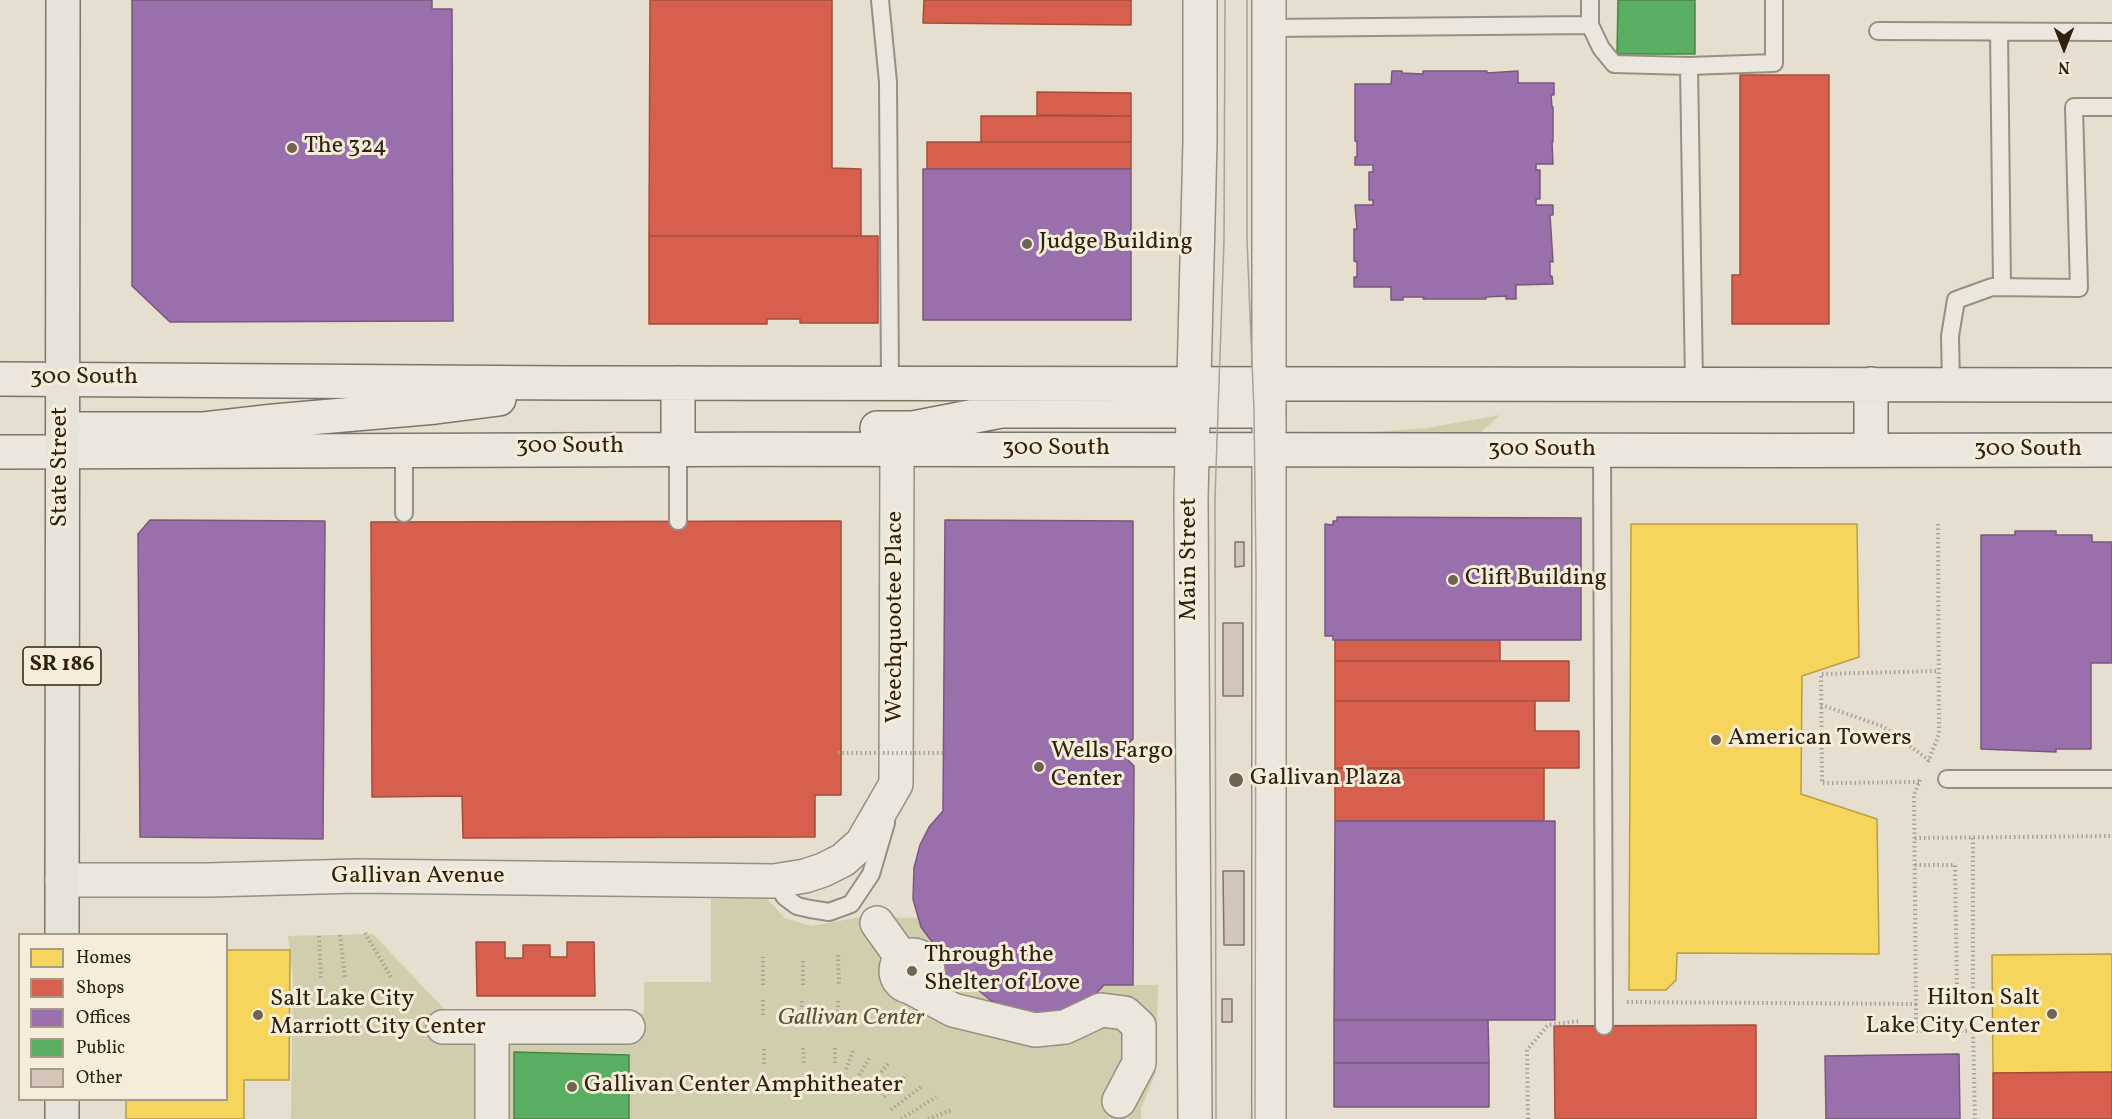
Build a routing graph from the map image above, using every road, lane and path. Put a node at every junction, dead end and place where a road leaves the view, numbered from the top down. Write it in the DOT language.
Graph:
graph roads {
  1 [pos="63,0"];
  2 [pos="880,0"];
  3 [pos="1200,0"];
  4 [pos="1590,0"];
  5 [pos="1774,0"];
  6 [pos="1269,14"];
  7 [pos="1590,25"];
  8 [pos="1878,31"];
  9 [pos="2000,32"];
  10 [pos="2112,32"];
  11 [pos="1689,66"];
  12 [pos="2112,107"];
  13 [pos="2002,287"];
  14 [pos="0,379"];
  15 [pos="62,379"];
  16 [pos="567,383"];
  17 [pos="678,383"];
  18 [pos="890,383"];
  19 [pos="1694,384"];
  20 [pos="1871,384"];
  21 [pos="1951,384"];
  22 [pos="2112,385"];
  23 [pos="1193,396"];
  24 [pos="1268,397"];
  25 [pos="62,440"];
  26 [pos="678,448"];
  27 [pos="746,448"];
  28 [pos="404,449"];
  29 [pos="897,449"];
  30 [pos="1192,449"];
  31 [pos="1268,450"];
  32 [pos="1602,450"];
  33 [pos="1871,450"];
  34 [pos="2112,450"];
  35 [pos="0,451"];
  36 [pos="404,513"];
  37 [pos="678,521"];
  38 [pos="1938,524"];
  39 [pos="1939,671"];
  40 [pos="1821,705"];
  41 [pos="838,753"];
  42 [pos="944,753"];
  43 [pos="1929,759"];
  44 [pos="1926,767"];
  45 [pos="1923,775"];
  46 [pos="1947,779"];
  47 [pos="2112,779"];
  48 [pos="1919,782"];
  49 [pos="896,784"];
  50 [pos="2112,836"];
  51 [pos="1915,838"];
  52 [pos="1974,838"];
  53 [pos="1915,865"];
  54 [pos="62,880"];
  55 [pos="774,881"];
  56 [pos="877,923"];
  57 [pos="62,933"];
  58 [pos="365,933"];
  59 [pos="340,935"];
  60 [pos="319,936"];
  61 [pos="838,955"];
  62 [pos="763,957"];
  63 [pos="803,958"];
  64 [pos="391,977"];
  65 [pos="321,978"];
  66 [pos="345,978"];
  67 [pos="763,985"];
  68 [pos="803,986"];
  69 [pos="839,986"];
  70 [pos="763,1000"];
  71 [pos="802,1001"];
  72 [pos="838,1001"];
  73 [pos="1629,1001"];
  74 [pos="1916,1004"];
  75 [pos="763,1015"];
  76 [pos="802,1015"];
  77 [pos="838,1015"];
  78 [pos="1603,1022"];
  79 [pos="443,1027"];
  80 [pos="492,1027"];
  81 [pos="628,1027"];
  82 [pos="803,1048"];
  83 [pos="835,1048"];
  84 [pos="764,1049"];
  85 [pos="853,1051"];
  86 [pos="870,1057"];
  87 [pos="835,1063"];
  88 [pos="764,1064"];
  89 [pos="804,1064"];
  90 [pos="888,1064"];
  91 [pos="846,1069"];
  92 [pos="859,1075"];
  93 [pos="907,1075"];
  94 [pos="872,1082"];
  95 [pos="922,1086"];
  96 [pos="884,1097"];
  97 [pos="936,1097"];
  98 [pos="62,1101"];
  99 [pos="1119,1101"];
  100 [pos="891,1110"];
  101 [pos="952,1110"];
  102 [pos="62,1119"];
  103 [pos="492,1119"];
  104 [pos="901,1119"];
  105 [pos="928,1119"];
  106 [pos="1195,1119"];
  107 [pos="1269,1119"];
  108 [pos="1528,1119"];
  109 [pos="1975,1119"];
  1 -- 15 [label="main road, State Street / SR 186"];
  2 -- 18 [label="lane"];
  3 -- 23 [label="street, Main Street"];
  4 -- 7 [label="lane"];
  5 -- 11 [label="lane"];
  6 -- 7 [label="lane"];
  6 -- 24 [label="street"];
  7 -- 11 [label="lane"];
  8 -- 9 [label="lane"];
  9 -- 10 [label="lane"];
  9 -- 13 [label="lane"];
  11 -- 19 [label="lane"];
  12 -- 13 [label="lane"];
  13 -- 21 [label="lane"];
  14 -- 15 [label="street, 300 South"];
  15 -- 16 [label="street, 300 South"];
  15 -- 25 [label="main road, State Street / SR 186"];
  16 -- 17 [label="street, 300 South"];
  16 -- 25 [label="street"];
  17 -- 18 [label="street, 300 South"];
  17 -- 26 [label="street"];
  18 -- 23 [label="street, 300 South"];
  19 -- 20 [label="street, 300 South"];
  19 -- 24 [label="street, 300 South"];
  20 -- 21 [label="street, 300 South"];
  20 -- 33 [label="street"];
  21 -- 22 [label="street, 300 South"];
  23 -- 24 [label="street, 300 South"];
  23 -- 27 [label="street"];
  23 -- 30 [label="street, Main Street"];
  24 -- 31 [label="street"];
  25 -- 28 [label="street, 300 South"];
  25 -- 35 [label="street"];
  25 -- 54 [label="main road, State Street / SR 186"];
  26 -- 27 [label="street, 300 South"];
  26 -- 28 [label="street, 300 South"];
  26 -- 37 [label="lane"];
  27 -- 29 [label="street, 300 South"];
  28 -- 36 [label="lane"];
  29 -- 30 [label="street, 300 South"];
  29 -- 49 [label="street, Weechquootee Place"];
  30 -- 31 [label="street, 300 South"];
  30 -- 106 [label="street, Main Street"];
  31 -- 32 [label="street, 300 South"];
  31 -- 107 [label="street"];
  32 -- 33 [label="street, 300 South"];
  32 -- 78 [label="lane"];
  33 -- 34 [label="street, 300 South"];
  38 -- 39 [label="path"];
  39 -- 40 [label="path"];
  39 -- 43 [label="path"];
  40 -- 43 [label="path"];
  40 -- 48 [label="path"];
  41 -- 42 [label="path, bridge"];
  43 -- 44 [label="path"];
  45 -- 48 [label="path"];
  46 -- 47 [label="lane"];
  48 -- 51 [label="path"];
  49 -- 55 [label="street, Weechquootee Place"];
  49 -- 55 [label="lane, Weechquootee Place"];
  50 -- 52 [label="path"];
  51 -- 52 [label="path"];
  51 -- 53 [label="path"];
  52 -- 53 [label="path"];
  53 -- 74 [label="path"];
  54 -- 55 [label="street, Gallivan Avenue"];
  54 -- 57 [label="main road, State Street / SR 186"];
  56 -- 99 [label="street"];
  58 -- 64 [label="path"];
  59 -- 66 [label="path"];
  60 -- 65 [label="path"];
  61 -- 69 [label="path"];
  62 -- 67 [label="path"];
  63 -- 68 [label="path"];
  70 -- 75 [label="path"];
  71 -- 76 [label="path"];
  72 -- 77 [label="path"];
  73 -- 74 [label="path"];
  74 -- 109 [label="path"];
  78 -- 108 [label="path"];
  79 -- 80 [label="street"];
  80 -- 81 [label="street"];
  80 -- 103 [label="street"];
  82 -- 89 [label="path"];
  83 -- 87 [label="path"];
  84 -- 88 [label="path"];
  85 -- 91 [label="path"];
  86 -- 92 [label="path"];
  90 -- 94 [label="path"];
  93 -- 96 [label="path"];
  95 -- 100 [label="path"];
  97 -- 104 [label="path"];
  98 -- 102 [label="main road"];
  101 -- 105 [label="path"];
}
